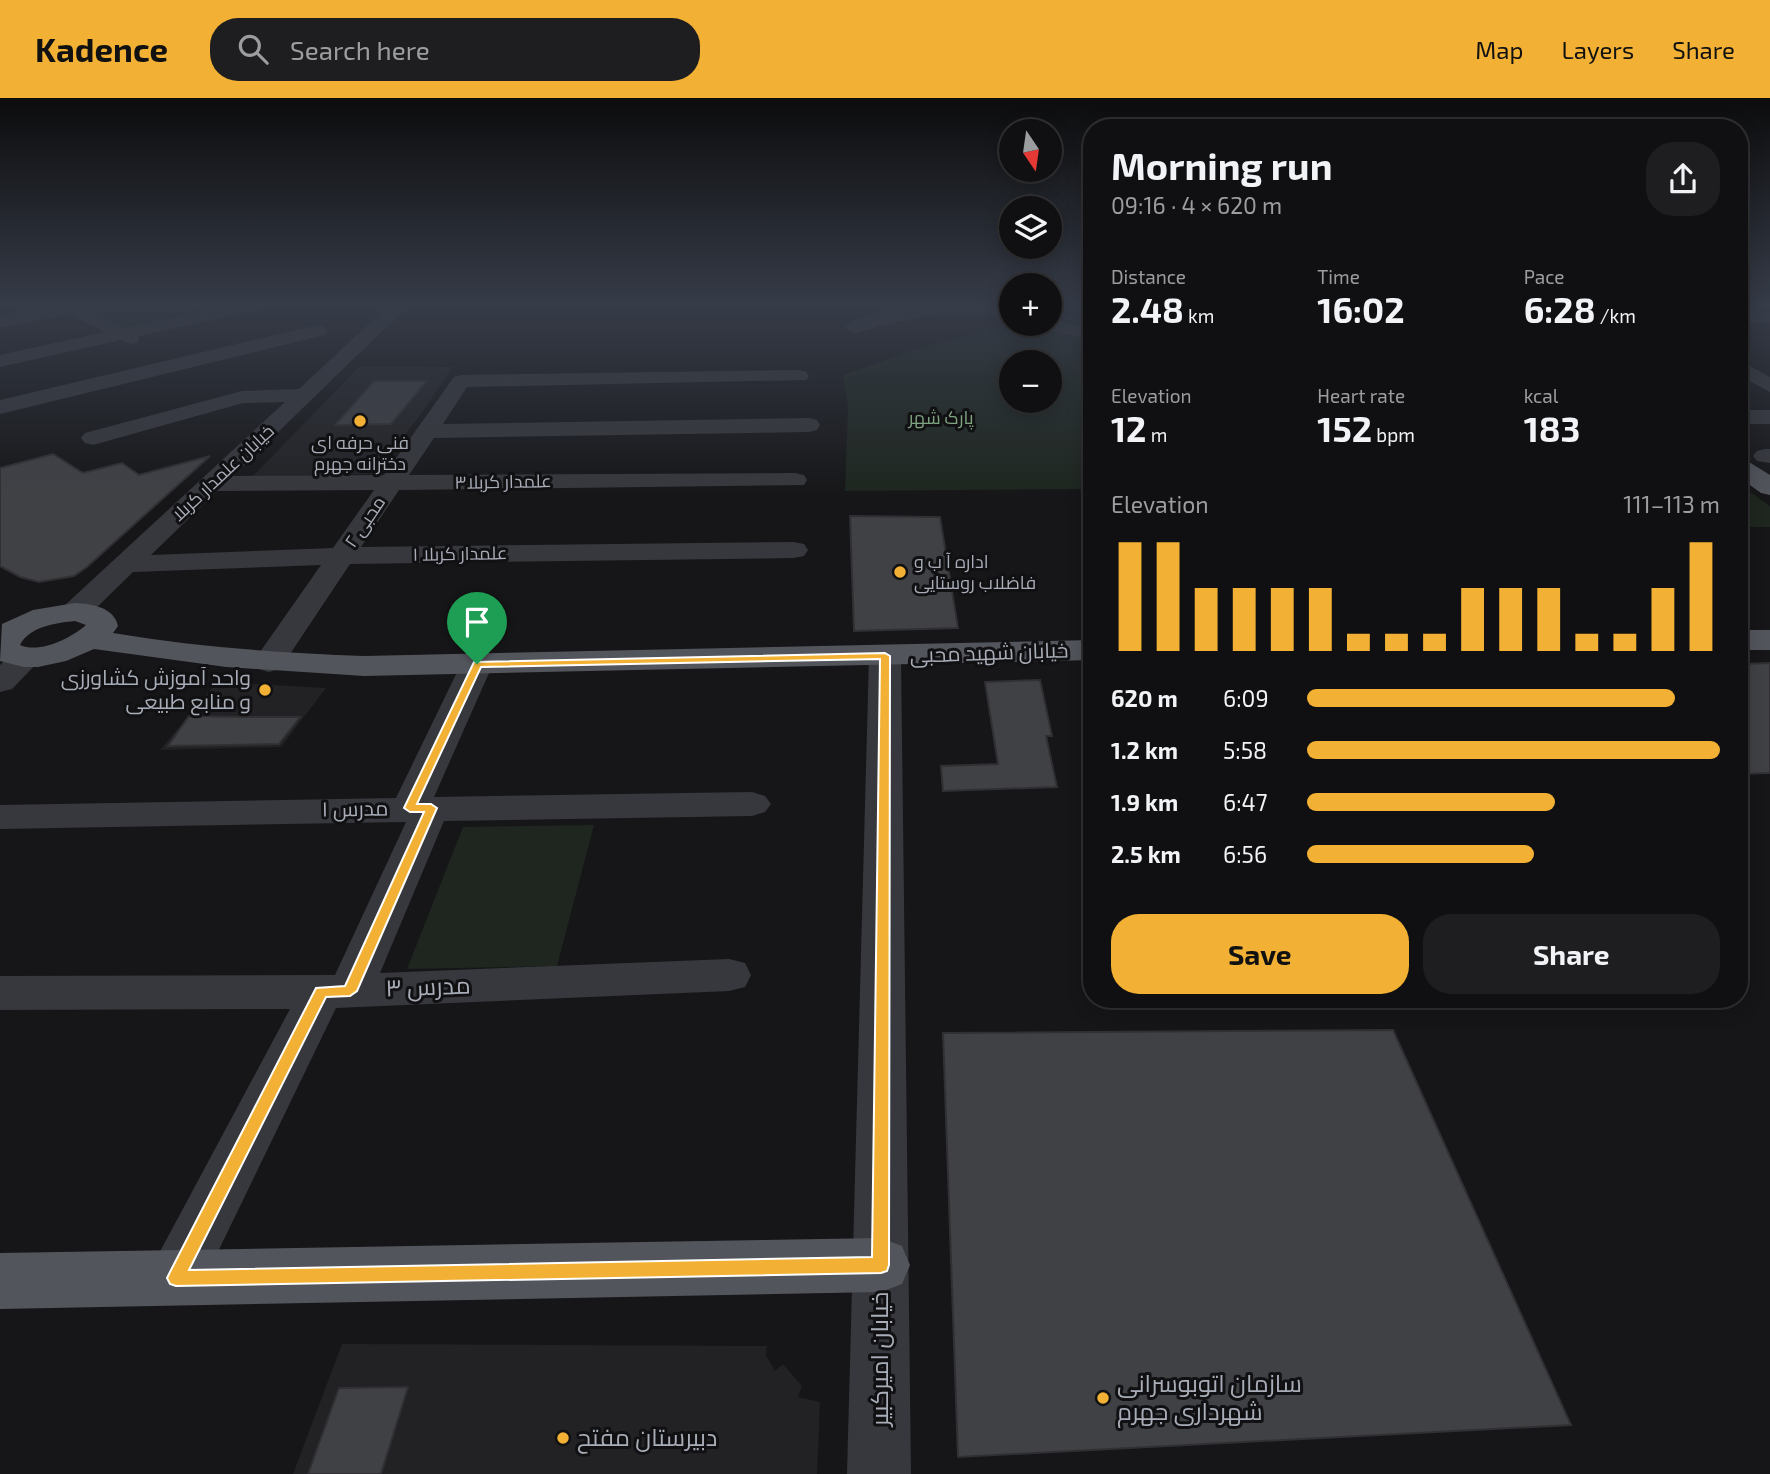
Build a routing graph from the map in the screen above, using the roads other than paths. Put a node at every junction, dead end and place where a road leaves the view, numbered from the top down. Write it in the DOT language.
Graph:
graph roads {
  1 [pos="159,368"];
  2 [pos="333,368"];
  3 [pos="1748,372"];
  4 [pos="799,376"];
  5 [pos="100,382"];
  6 [pos="0,383"];
  7 [pos="1770,386"];
  8 [pos="305,395"];
  9 [pos="24,401"];
  10 [pos="0,407"];
  11 [pos="1748,417"];
  12 [pos="1770,417"];
  13 [pos="157,419"];
  14 [pos="809,425"];
  15 [pos="427,431"];
  16 [pos="93,438"];
  17 [pos="1759,457"];
  18 [pos="795,480"];
  19 [pos="391,483"];
  20 [pos="212,484"];
  21 [pos="1770,487"];
  22 [pos="794,550"];
  23 [pos="342,556"];
  24 [pos="127,564"];
  25 [pos="83,625"];
  26 [pos="1748,627"];
  27 [pos="1770,627"];
  28 [pos="15,633"];
  29 [pos="1748,640"];
  30 [pos="1770,640"];
  31 [pos="1083,650"];
  32 [pos="885,656"];
  33 [pos="269,662"];
  34 [pos="477,664"];
  35 [pos="0,682"];
  36 [pos="752,804"];
  37 [pos="421,808"];
  38 [pos="0,817"];
  39 [pos="729,975"];
  40 [pos="335,991"];
  41 [pos="0,993"];
  42 [pos="881,1265"];
  43 [pos="176,1278"];
  44 [pos="0,1281"];
  45 [pos="879,1474"];
  1 -- 5 [label="street"];
  2 -- 8 [label="street, خیابان علمدار کربلا"];
  3 -- 7 [label="street"];
  4 -- 15 [label="street, محبی ۲"];
  5 -- 9 [label="street"];
  5 -- 13 [label="street"];
  6 -- 9 [label="street"];
  8 -- 13 [label="street"];
  8 -- 20 [label="street, خیابان علمدار کربلا"];
  9 -- 10 [label="street"];
  11 -- 12 [label="street"];
  13 -- 16 [label="street"];
  14 -- 15 [label="street"];
  15 -- 19 [label="street, محبی ۲"];
  17 -- 21 [label="main road"];
  18 -- 19 [label="street, علمدار کربلا۳"];
  19 -- 20 [label="street, علمدار کربلا۳"];
  19 -- 23 [label="street, محبی ۲"];
  20 -- 24 [label="street, خیابان علمدار کربلا"];
  22 -- 23 [label="street, علمدار کربلا ۱"];
  23 -- 24 [label="street, علمدار کربلا ۱"];
  23 -- 33 [label="street, محبی ۲"];
  24 -- 25 [label="street, خیابان علمدار کربلا"];
  25 -- 28 [label="main road"];
  25 -- 33 [label="main road, خیابان شهید محبی"];
  26 -- 27 [label="main road"];
  28 -- 35 [label="street"];
  29 -- 30 [label="main road"];
  31 -- 32 [label="main road, خیابان شهید محبی"];
  32 -- 34 [label="main road, خیابان شهید محبی"];
  32 -- 42 [label="street, خیابان امیرکبیر"];
  33 -- 34 [label="main road, خیابان شهید محبی"];
  34 -- 37 [label="street"];
  36 -- 37 [label="street, مدرس ۱"];
  37 -- 38 [label="street, مدرس ۱"];
  37 -- 40 [label="street"];
  39 -- 40 [label="street, مدرس ۳"];
  40 -- 41 [label="street, مدرس ۳"];
  40 -- 43 [label="street"];
  42 -- 43 [label="main road"];
  42 -- 45 [label="street, خیابان امیرکبیر"];
  43 -- 44 [label="main road"];
}
